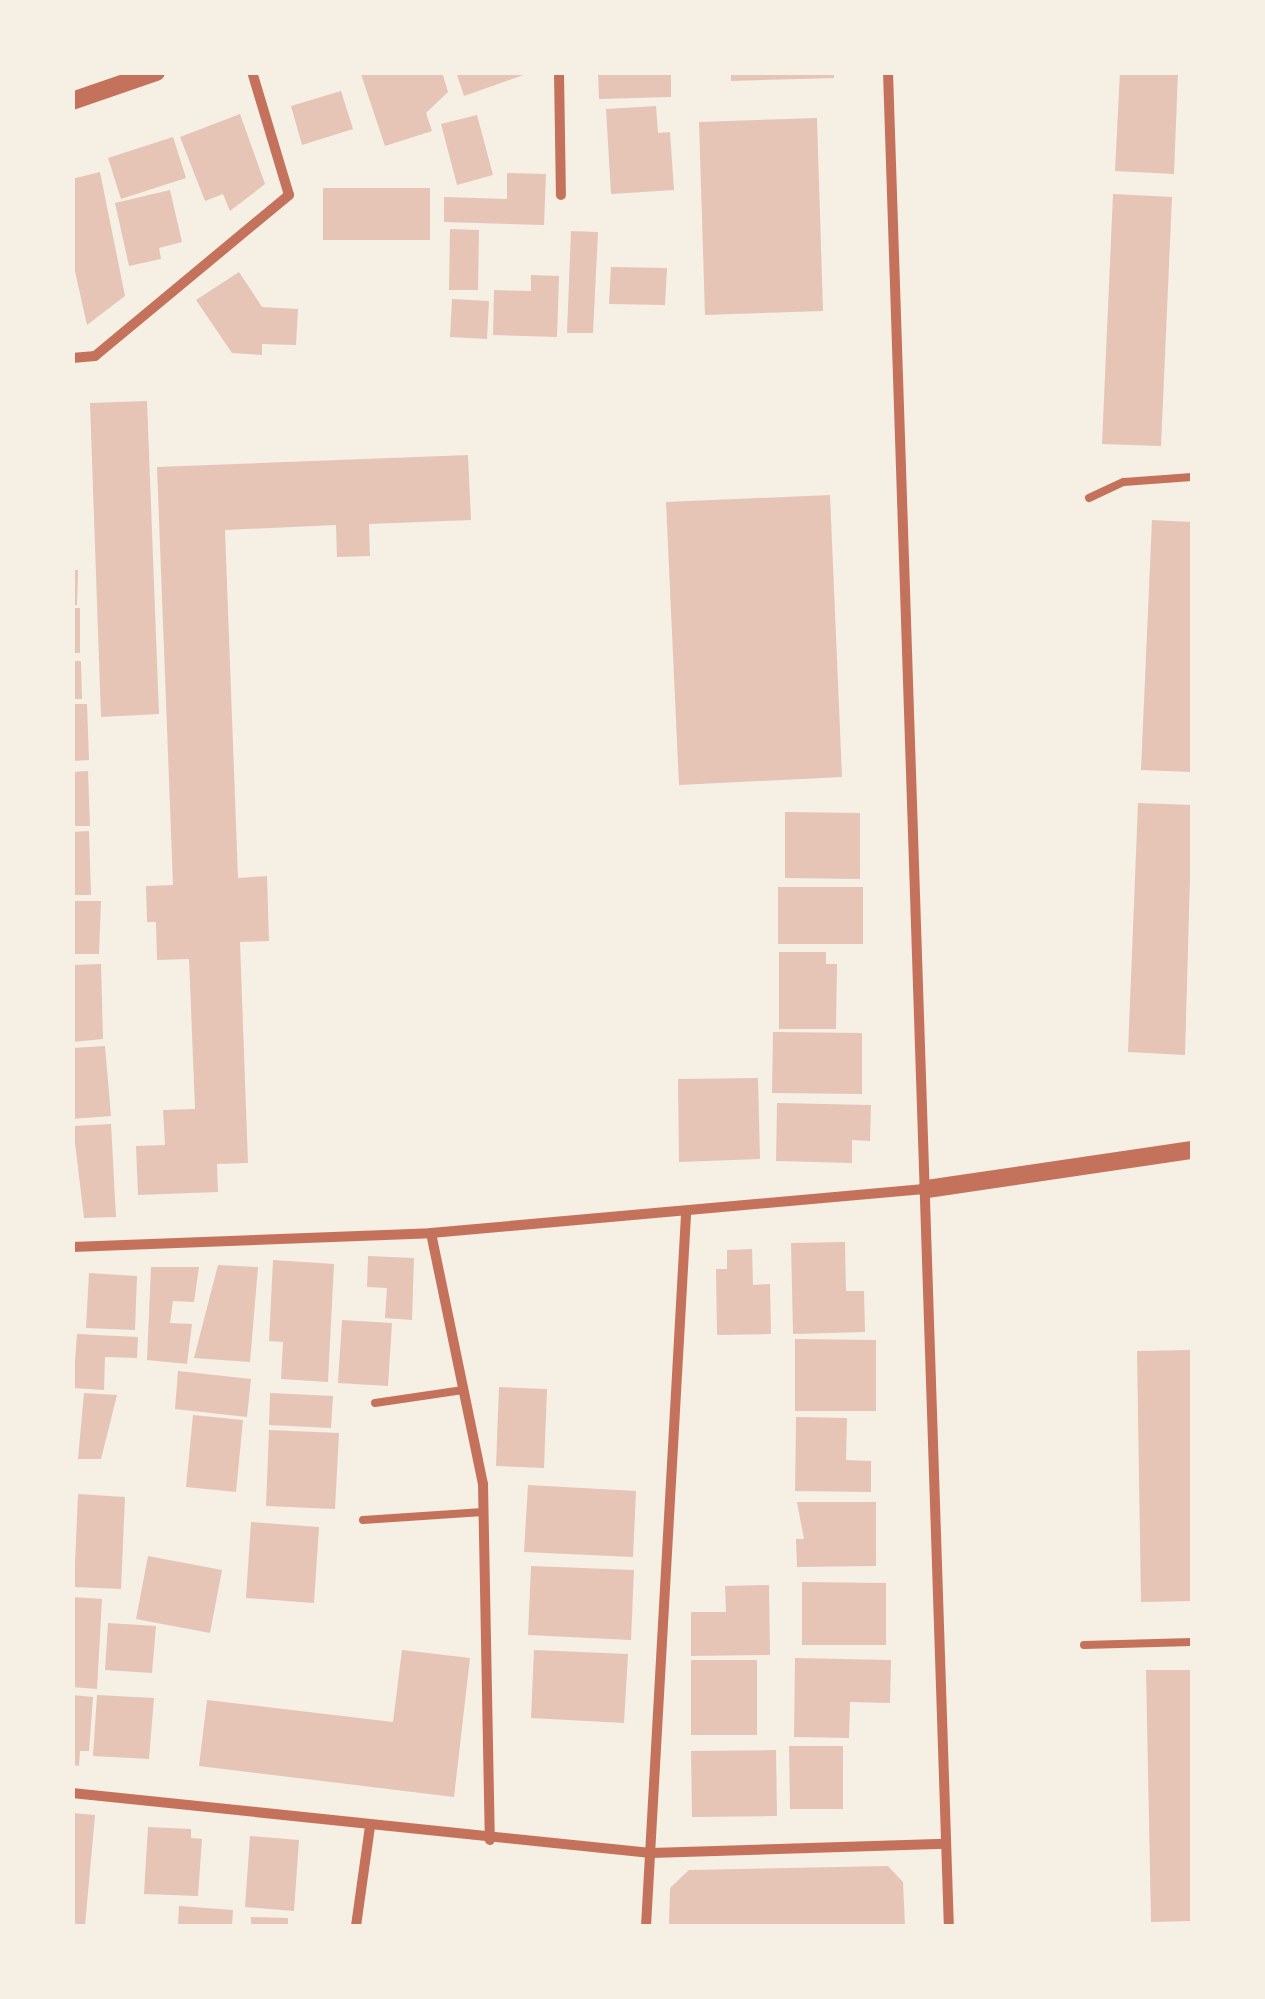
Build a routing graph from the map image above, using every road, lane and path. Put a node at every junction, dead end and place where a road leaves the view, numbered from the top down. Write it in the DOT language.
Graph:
graph roads {
  1 [pos="156,72"];
  2 [pos="252,72"];
  3 [pos="559,72"];
  4 [pos="888,72"];
  5 [pos="72,101"];
  6 [pos="561,195"];
  7 [pos="72,358"];
  8 [pos="1192,478"];
  9 [pos="1089,498"];
  10 [pos="1192,1150"];
  11 [pos="927,1189"];
  12 [pos="686,1215"];
  13 [pos="431,1233"];
  14 [pos="72,1247"];
  15 [pos="464,1390"];
  16 [pos="375,1403"];
  17 [pos="483,1512"];
  18 [pos="363,1520"];
  19 [pos="1192,1642"];
  20 [pos="1084,1645"];
  21 [pos="72,1793"];
  22 [pos="370,1827"];
  23 [pos="490,1840"];
  24 [pos="945,1844"];
  25 [pos="650,1853"];
  26 [pos="356,1926"];
  27 [pos="646,1926"];
  28 [pos="949,1926"];
  1 -- 5 [label="street"];
  2 -- 7 [label="street"];
  3 -- 6 [label="street"];
  4 -- 11 [label="street"];
  8 -- 9 [label="lane"];
  10 -- 11 [label="street"];
  11 -- 12 [label="street"];
  11 -- 24 [label="street"];
  12 -- 13 [label="street"];
  12 -- 25 [label="street"];
  13 -- 14 [label="street"];
  13 -- 15 [label="street"];
  15 -- 16 [label="lane"];
  15 -- 17 [label="street"];
  17 -- 18 [label="lane"];
  17 -- 23 [label="street"];
  19 -- 20 [label="lane"];
  21 -- 22 [label="street"];
  22 -- 23 [label="street"];
  22 -- 26 [label="street"];
  23 -- 25 [label="street"];
  24 -- 25 [label="street"];
  24 -- 28 [label="street"];
  25 -- 27 [label="street"];
}
